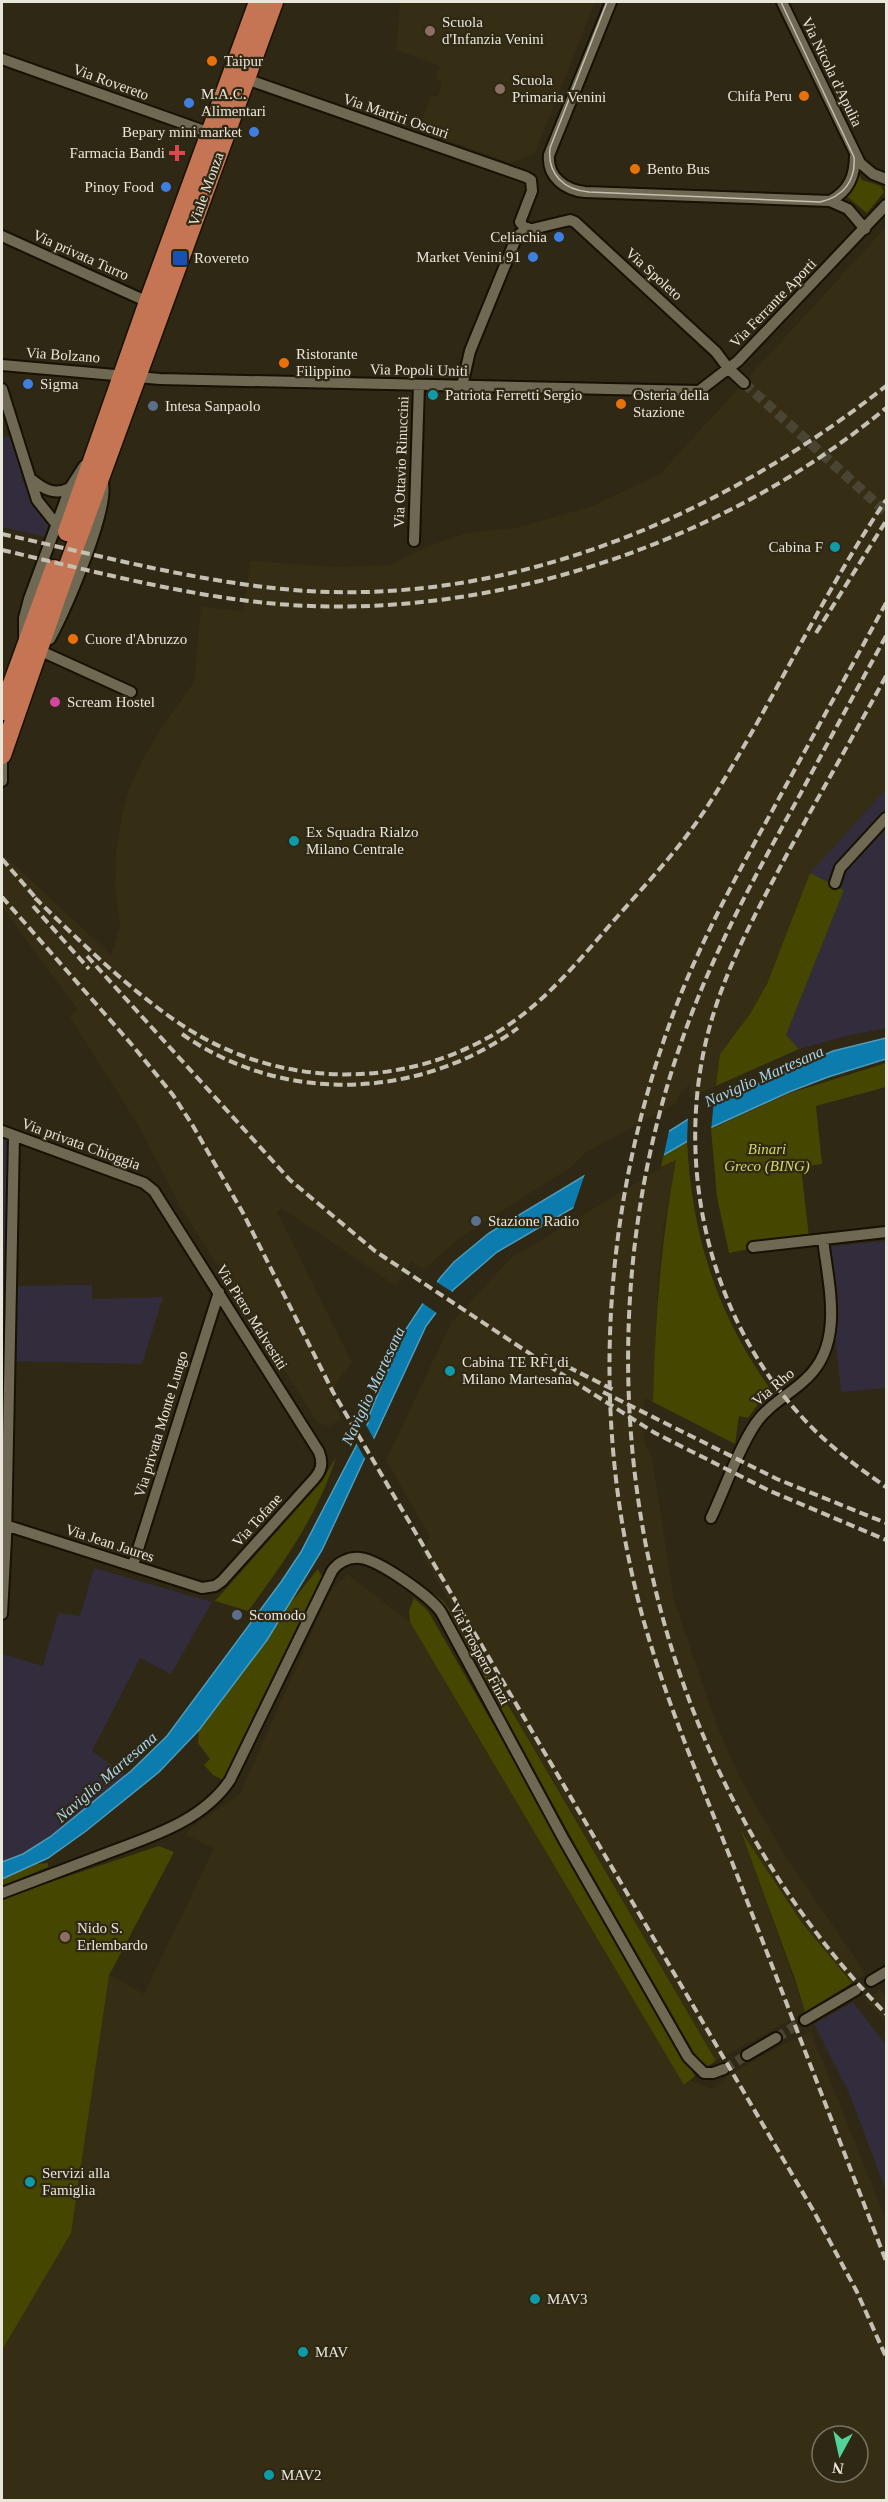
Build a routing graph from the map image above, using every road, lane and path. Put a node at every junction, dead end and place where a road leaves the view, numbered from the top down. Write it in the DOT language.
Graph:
graph roads {
  1 [pos="258,2"];
  2 [pos="274,2"];
  3 [pos="611,2"];
  4 [pos="782,2"];
  5 [pos="2,59"];
  6 [pos="246,79"];
  7 [pos="210,133"];
  8 [pos="855,156"];
  9 [pos="886,179"];
  10 [pos="830,201"];
  11 [pos="886,205"];
  12 [pos="530,229"];
  13 [pos="865,229"];
  14 [pos="2,236"];
  15 [pos="148,302"];
  16 [pos="2,365"];
  17 [pos="728,368"];
  18 [pos="130,375"];
  19 [pos="744,383"];
  20 [pos="419,385"];
  21 [pos="462,386"];
  22 [pos="2,389"];
  23 [pos="699,391"];
  24 [pos="99,446"];
  25 [pos="101,476"];
  26 [pos="29,477"];
  27 [pos="70,488"];
  28 [pos="56,524"];
  29 [pos="414,541"];
  30 [pos="24,648"];
  31 [pos="43,652"];
  32 [pos="32,671"];
  33 [pos="131,692"];
  34 [pos="5,693"];
  35 [pos="2,711"];
  36 [pos="2,754"];
  37 [pos="2,781"];
  38 [pos="886,818"];
  39 [pos="835,883"];
  40 [pos="2,1131"];
  41 [pos="14,1136"];
  42 [pos="150,1187"];
  43 [pos="886,1232"];
  44 [pos="823,1239"];
  45 [pos="753,1247"];
  46 [pos="219,1292"];
  47 [pos="321,1467"];
  48 [pos="711,1518"];
  49 [pos="4,1525"];
  50 [pos="133,1565"];
  51 [pos="210,1587"];
  52 [pos="2,1614"];
  53 [pos="2,1893"];
  54 [pos="886,1972"];
  55 [pos="871,1981"];
  56 [pos="856,1990"];
  57 [pos="805,2020"];
  58 [pos="776,2038"];
  59 [pos="747,2055"];
  60 [pos="724,2069"];
  1 -- 7 [label="main road, Viale Monza"];
  2 -- 6 [label="main road, Viale Monza"];
  3 -- 10 [label="street"];
  4 -- 8 [label="street, Via Nicola d'Apulia"];
  5 -- 7 [label="street, Via Rovereto"];
  6 -- 12 [label="street, Via Martiri Oscuri"];
  6 -- 18 [label="main road, Viale Monza"];
  7 -- 15 [label="main road, Viale Monza"];
  8 -- 9 [label="street"];
  8 -- 10 [label="street"];
  10 -- 13 [label="street"];
  11 -- 13 [label="street, Via Ferrante Aporti"];
  12 -- 17 [label="street, Via Spoleto"];
  12 -- 21 [label="street"];
  13 -- 17 [label="street, Via Ferrante Aporti"];
  14 -- 15 [label="street, Via privata Turro"];
  15 -- 18 [label="main road, Viale Monza"];
  16 -- 18 [label="street, Via Bolzano"];
  17 -- 19 [label="street, Via Spoleto"];
  17 -- 23 [label="street, Via Ferrante Aporti"];
  18 -- 20 [label="street, Via Popoli Uniti"];
  18 -- 24 [label="main road, Viale Monza"];
  18 -- 25 [label="main road, Viale Monza"];
  20 -- 21 [label="street, Via Popoli Uniti"];
  20 -- 29 [label="street, Via Ottavio Rinuccini"];
  21 -- 23 [label="street, Via Popoli Uniti"];
  22 -- 26 [label="street"];
  24 -- 27 [label="street, Viale Monza"];
  24 -- 30 [label="main road, Viale Monza"];
  25 -- 31 [label="street, Viale Monza"];
  25 -- 32 [label="main road, Viale Monza"];
  26 -- 27 [label="street"];
  26 -- 28 [label="street"];
  27 -- 28 [label="street, Viale Monza"];
  28 -- 30 [label="street, Viale Monza"];
  30 -- 34 [label="main road, Viale Monza"];
  31 -- 32 [label="street, Viale Monza"];
  31 -- 33 [label="street"];
  32 -- 36 [label="main road, Viale Monza"];
  34 -- 35 [label="main road, Viale Monza"];
  36 -- 37 [label="street, Viale Monza"];
  38 -- 39 [label="street"];
  40 -- 41 [label="street, Via privata Chioggia"];
  41 -- 42 [label="street, Via privata Chioggia"];
  41 -- 49 [label="street"];
  42 -- 46 [label="street, Via Piero Malvestiti"];
  43 -- 44 [label="street"];
  44 -- 45 [label="street"];
  44 -- 48 [label="street, Via Rho"];
  46 -- 47 [label="street, Via Piero Malvestiti"];
  46 -- 50 [label="street, Via privata Monte Lungo"];
  47 -- 51 [label="street, Via Tofane"];
  49 -- 50 [label="street, Via Jean Jaures"];
  49 -- 52 [label="street"];
  50 -- 51 [label="street, Via Jean Jaures"];
  53 -- 60 [label="street, Via Prospero Finzi"];
  54 -- 55 [label="street"];
  56 -- 57 [label="street"];
  58 -- 59 [label="street"];
}
